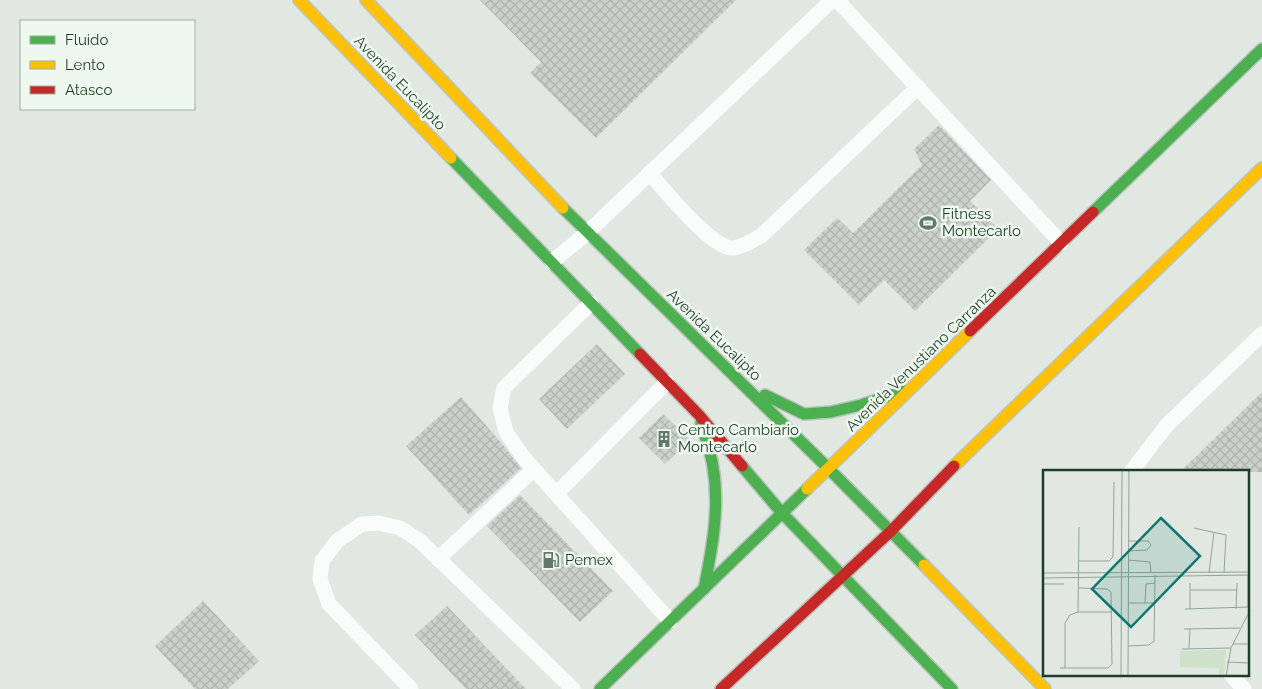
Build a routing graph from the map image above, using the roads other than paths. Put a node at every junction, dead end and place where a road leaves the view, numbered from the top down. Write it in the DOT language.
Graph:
graph roads {
  1 [pos="299,0"];
  2 [pos="366,0"];
  3 [pos="832,0"];
  4 [pos="837,0"];
  5 [pos="1262,49"];
  6 [pos="918,88"];
  7 [pos="1262,168"];
  8 [pos="650,173"];
  9 [pos="587,233"];
  10 [pos="1061,243"];
  11 [pos="552,262"];
  12 [pos="591,303"];
  13 [pos="1262,334"];
  14 [pos="667,382"];
  15 [pos="745,386"];
  16 [pos="912,390"];
  17 [pos="699,415"];
  18 [pos="534,469"];
  19 [pos="830,469"];
  20 [pos="1132,470"];
  21 [pos="556,494"];
  22 [pos="782,513"];
  23 [pos="891,531"];
  24 [pos="438,559"];
  25 [pos="842,575"];
  26 [pos="704,589"];
  27 [pos="670,621"];
  28 [pos="1232,676"];
  29 [pos="412,689"];
  30 [pos="572,689"];
  31 [pos="600,689"];
  32 [pos="721,689"];
  33 [pos="952,689"];
  34 [pos="1045,689"];
  35 [pos="1244,689"];
  1 -- 11 [label="main road, Avenida Eucalipto"];
  2 -- 9 [label="main road, Avenida Eucalipto"];
  3 -- 8 [label="lane"];
  4 -- 6 [label="lane"];
  5 -- 10 [label="main road, Avenida Venustiano Carranza"];
  6 -- 8 [label="lane"];
  6 -- 10 [label="lane"];
  7 -- 23 [label="main road"];
  8 -- 9 [label="lane"];
  9 -- 11 [label="lane"];
  9 -- 15 [label="main road, Avenida Eucalipto"];
  10 -- 16 [label="main road, Avenida Venustiano Carranza"];
  11 -- 12 [label="main road, Avenida Eucalipto"];
  12 -- 14 [label="main road, Avenida Eucalipto"];
  12 -- 18 [label="lane"];
  13 -- 20 [label="lane"];
  14 -- 17 [label="main road, Avenida Eucalipto"];
  14 -- 21 [label="lane"];
  15 -- 16 [label="main road"];
  15 -- 19 [label="main road, Avenida Eucalipto"];
  16 -- 19 [label="main road, Avenida Venustiano Carranza"];
  17 -- 22 [label="main road, Avenida Eucalipto"];
  17 -- 26 [label="main road"];
  18 -- 21 [label="lane"];
  18 -- 24 [label="lane"];
  19 -- 22 [label="main road, Avenida Venustiano Carranza"];
  19 -- 23 [label="main road, Avenida Eucalipto"];
  21 -- 27 [label="lane"];
  22 -- 25 [label="main road, Avenida Eucalipto"];
  22 -- 26 [label="main road, Avenida Venustiano Carranza"];
  23 -- 25 [label="main road"];
  23 -- 34 [label="main road, Avenida Eucalipto"];
  24 -- 29 [label="lane"];
  24 -- 30 [label="lane"];
  25 -- 32 [label="main road"];
  25 -- 33 [label="main road, Avenida Eucalipto"];
  26 -- 27 [label="main road, Avenida Venustiano Carranza"];
  27 -- 31 [label="main road, Avenida Venustiano Carranza"];
  28 -- 35 [label="lane"];
}
